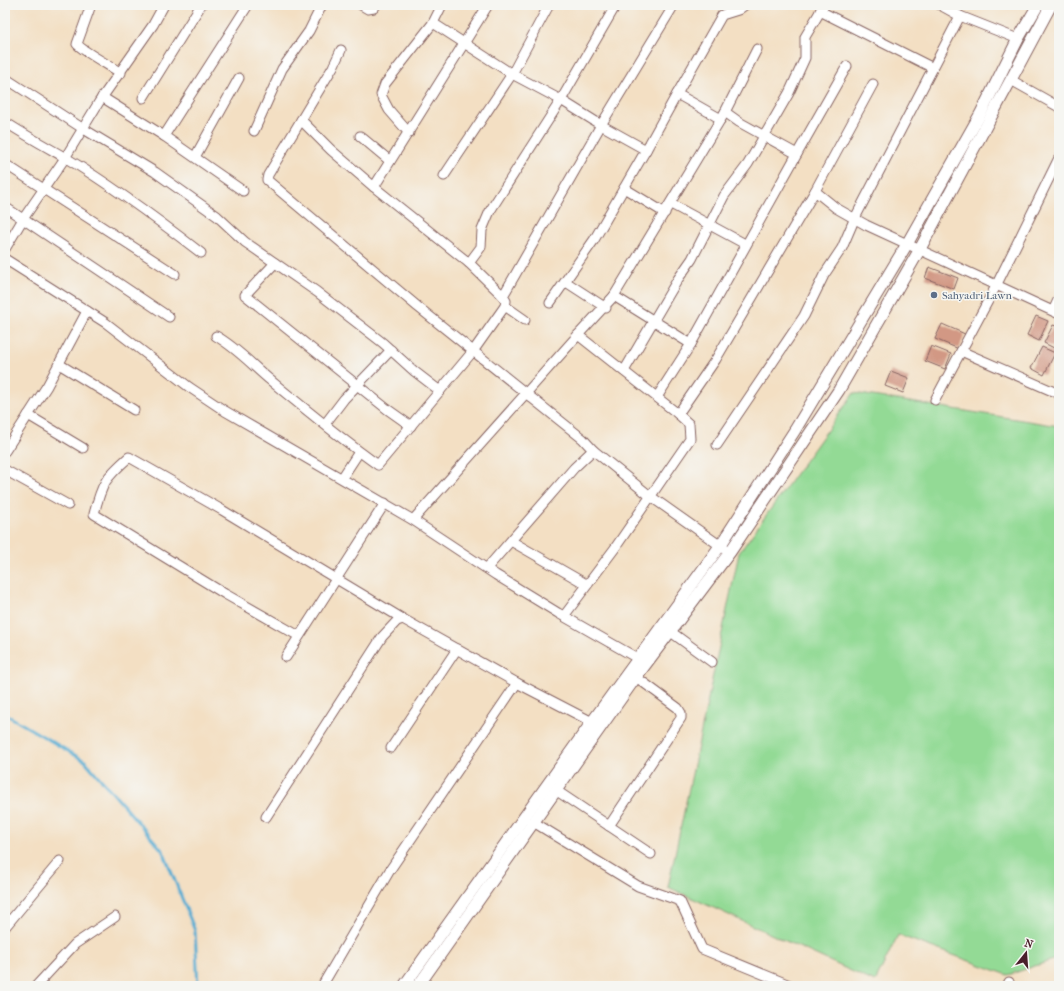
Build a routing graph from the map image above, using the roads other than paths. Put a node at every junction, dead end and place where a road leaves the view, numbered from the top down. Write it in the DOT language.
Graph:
graph roads {
  1 [pos="91,5"];
  2 [pos="164,5"];
  3 [pos="201,5"];
  4 [pos="322,5"];
  5 [pos="361,5"];
  6 [pos="376,5"];
  7 [pos="442,5"];
  8 [pos="488,5"];
  9 [pos="549,5"];
  10 [pos="616,5"];
  11 [pos="674,5"];
  12 [pos="745,5"];
  13 [pos="940,5"];
  14 [pos="1038,5"];
  15 [pos="1051,5"];
  16 [pos="244,7"];
  17 [pos="822,8"];
  18 [pos="960,16"];
  19 [pos="433,23"];
  20 [pos="1018,39"];
  21 [pos="465,44"];
  22 [pos="757,49"];
  23 [pos="342,50"];
  24 [pos="847,66"];
  25 [pos="933,68"];
  26 [pos="121,73"];
  27 [pos="512,74"];
  28 [pos="5,78"];
  29 [pos="239,78"];
  30 [pos="1011,80"];
  31 [pos="873,84"];
  32 [pos="676,94"];
  33 [pos="102,97"];
  34 [pos="143,98"];
  35 [pos="561,100"];
  36 [pos="1059,107"];
  37 [pos="723,116"];
  38 [pos="301,120"];
  39 [pos="5,122"];
  40 [pos="601,125"];
  41 [pos="82,128"];
  42 [pos="254,130"];
  43 [pos="409,133"];
  44 [pos="164,136"];
  45 [pos="360,136"];
  46 [pos="764,136"];
  47 [pos="646,150"];
  48 [pos="797,154"];
  49 [pos="195,157"];
  50 [pos="65,158"];
  51 [pos="1059,158"];
  52 [pos="390,161"];
  53 [pos="5,164"];
  54 [pos="444,176"];
  55 [pos="374,187"];
  56 [pos="624,188"];
  57 [pos="44,189"];
  58 [pos="243,191"];
  59 [pos="815,191"];
  60 [pos="671,204"];
  61 [pos="5,207"];
  62 [pos="665,213"];
  63 [pos="23,219"];
  64 [pos="854,220"];
  65 [pos="710,224"];
  66 [pos="745,244"];
  67 [pos="907,244"];
  68 [pos="5,249"];
  69 [pos="920,249"];
  70 [pos="201,253"];
  71 [pos="5,259"];
  72 [pos="275,263"];
  73 [pos="469,264"];
  74 [pos="175,274"];
  75 [pos="566,282"];
  76 [pos="996,286"];
  77 [pos="503,296"];
  78 [pos="614,296"];
  79 [pos="1059,298"];
  80 [pos="550,303"];
  81 [pos="505,306"];
  82 [pos="606,308"];
  83 [pos="87,311"];
  84 [pos="1056,312"];
  85 [pos="169,317"];
  86 [pos="525,320"];
  87 [pos="654,321"];
  88 [pos="216,336"];
  89 [pos="578,336"];
  90 [pos="691,344"];
  91 [pos="391,350"];
  92 [pos="474,350"];
  93 [pos="961,351"];
  94 [pos="59,364"];
  95 [pos="624,371"];
  96 [pos="358,384"];
  97 [pos="440,391"];
  98 [pos="525,394"];
  99 [pos="1059,394"];
  100 [pos="657,397"];
  101 [pos="935,400"];
  102 [pos="134,410"];
  103 [pos="678,414"];
  104 [pos="28,416"];
  105 [pos="325,424"];
  106 [pos="411,426"];
  107 [pos="717,445"];
  108 [pos="83,448"];
  109 [pos="593,450"];
  110 [pos="5,452"];
  111 [pos="359,452"];
  112 [pos="5,470"];
  113 [pos="342,478"];
  114 [pos="650,496"];
  115 [pos="385,503"];
  116 [pos="68,505"];
  117 [pos="414,520"];
  118 [pos="511,540"];
  119 [pos="720,546"];
  120 [pos="730,552"];
  121 [pos="487,568"];
  122 [pos="336,579"];
  123 [pos="586,584"];
  124 [pos="564,616"];
  125 [pos="403,619"];
  126 [pos="671,632"];
  127 [pos="299,636"];
  128 [pos="457,649"];
  129 [pos="286,658"];
  130 [pos="642,661"];
  131 [pos="712,662"];
  132 [pos="636,677"];
  133 [pos="517,683"];
  134 [pos="596,724"];
  135 [pos="391,748"];
  136 [pos="557,791"];
  137 [pos="266,817"];
  138 [pos="535,823"];
  139 [pos="609,826"];
  140 [pos="651,854"];
  141 [pos="60,862"];
  142 [pos="115,917"];
  143 [pos="5,926"];
  144 [pos="36,986"];
  145 [pos="322,986"];
  146 [pos="404,986"];
  147 [pos="418,986"];
  148 [pos="792,986"];
  1 -- 26 [label="street"];
  2 -- 26 [label="street"];
  3 -- 34 [label="street"];
  4 -- 42 [label="street"];
  5 -- 6 [label="street"];
  7 -- 19 [label="street"];
  8 -- 21 [label="street"];
  9 -- 27 [label="street"];
  10 -- 35 [label="street"];
  11 -- 40 [label="street"];
  12 -- 32 [label="street"];
  13 -- 18 [label="street"];
  14 -- 20 [label="street"];
  15 -- 30 [label="street"];
  16 -- 44 [label="street"];
  17 -- 25 [label="street"];
  17 -- 46 [label="street"];
  18 -- 20 [label="street"];
  18 -- 25 [label="street"];
  19 -- 21 [label="street"];
  19 -- 43 [label="street"];
  20 -- 67 [label="street"];
  21 -- 27 [label="street"];
  21 -- 43 [label="street"];
  22 -- 37 [label="street"];
  23 -- 38 [label="street"];
  24 -- 48 [label="street"];
  25 -- 64 [label="street"];
  26 -- 33 [label="street"];
  27 -- 35 [label="street"];
  27 -- 54 [label="street"];
  28 -- 41 [label="street"];
  29 -- 49 [label="street"];
  30 -- 36 [label="street"];
  30 -- 69 [label="street"];
  31 -- 59 [label="street"];
  32 -- 37 [label="street"];
  32 -- 47 [label="street"];
  33 -- 41 [label="street"];
  33 -- 44 [label="street"];
  35 -- 40 [label="street"];
  35 -- 73 [label="street"];
  37 -- 46 [label="street"];
  37 -- 60 [label="street"];
  38 -- 55 [label="street"];
  38 -- 92 [label="street"];
  39 -- 50 [label="street"];
  40 -- 47 [label="street"];
  40 -- 77 [label="street"];
  41 -- 50 [label="street"];
  41 -- 72 [label="street"];
  43 -- 52 [label="street"];
  44 -- 49 [label="street"];
  45 -- 52 [label="street"];
  46 -- 48 [label="street"];
  46 -- 65 [label="street"];
  47 -- 56 [label="street"];
  48 -- 66 [label="street"];
  49 -- 58 [label="street"];
  50 -- 57 [label="street"];
  50 -- 70 [label="street"];
  51 -- 76 [label="street"];
  52 -- 55 [label="street"];
  53 -- 57 [label="street"];
  55 -- 73 [label="street"];
  56 -- 62 [label="street"];
  56 -- 75 [label="street"];
  57 -- 63 [label="street"];
  57 -- 74 [label="street"];
  59 -- 64 [label="street"];
  59 -- 103 [label="street"];
  60 -- 62 [label="street"];
  60 -- 65 [label="street"];
  61 -- 63 [label="street"];
  62 -- 78 [label="street"];
  63 -- 68 [label="street"];
  63 -- 85 [label="street"];
  64 -- 67 [label="street"];
  64 -- 107 [label="street"];
  65 -- 66 [label="street"];
  65 -- 87 [label="street"];
  66 -- 90 [label="street"];
  67 -- 69 [label="street"];
  67 -- 119 [label="street"];
  69 -- 76 [label="street"];
  69 -- 120 [label="street"];
  71 -- 83 [label="street"];
  72 -- 91 [label="street"];
  72 -- 96 [label="street"];
  73 -- 77 [label="street"];
  75 -- 80 [label="street"];
  75 -- 82 [label="street"];
  76 -- 84 [label="street"];
  76 -- 93 [label="street"];
  77 -- 81 [label="street"];
  78 -- 82 [label="street"];
  78 -- 87 [label="street"];
  79 -- 84 [label="street"];
  81 -- 86 [label="street"];
  81 -- 92 [label="street"];
  82 -- 89 [label="street"];
  83 -- 94 [label="street"];
  83 -- 113 [label="street"];
  87 -- 90 [label="street"];
  87 -- 95 [label="street"];
  88 -- 105 [label="street"];
  89 -- 95 [label="street"];
  89 -- 98 [label="street"];
  90 -- 100 [label="street"];
  91 -- 96 [label="street"];
  91 -- 97 [label="street"];
  92 -- 97 [label="street"];
  92 -- 98 [label="street"];
  93 -- 99 [label="street"];
  93 -- 101 [label="street"];
  94 -- 102 [label="street"];
  94 -- 104 [label="street"];
  95 -- 100 [label="street"];
  96 -- 105 [label="street"];
  96 -- 106 [label="street"];
  97 -- 106 [label="street"];
  98 -- 109 [label="street"];
  98 -- 117 [label="street"];
  100 -- 103 [label="street"];
  103 -- 114 [label="street"];
  104 -- 108 [label="street"];
  104 -- 110 [label="street"];
  105 -- 111 [label="street"];
  106 -- 111 [label="street"];
  109 -- 114 [label="street"];
  109 -- 118 [label="street"];
  111 -- 113 [label="street"];
  112 -- 116 [label="street"];
  113 -- 115 [label="street"];
  114 -- 119 [label="street"];
  114 -- 123 [label="street"];
  115 -- 117 [label="street"];
  115 -- 122 [label="street"];
  117 -- 121 [label="street"];
  118 -- 121 [label="street"];
  118 -- 123 [label="street"];
  119 -- 120 [label="street"];
  119 -- 130 [label="street"];
  120 -- 126 [label="street"];
  121 -- 124 [label="street"];
  122 -- 125 [label="street"];
  122 -- 127 [label="street"];
  122 -- 127 [label="street"];
  123 -- 124 [label="street"];
  124 -- 130 [label="street"];
  125 -- 128 [label="street"];
  125 -- 137 [label="street"];
  126 -- 130 [label="street"];
  126 -- 131 [label="street"];
  127 -- 129 [label="street"];
  128 -- 133 [label="street"];
  128 -- 135 [label="street"];
  130 -- 132 [label="street"];
  130 -- 134 [label="street"];
  132 -- 134 [label="street"];
  132 -- 139 [label="street"];
  133 -- 134 [label="street"];
  133 -- 145 [label="street"];
  134 -- 136 [label="street"];
  134 -- 146 [label="street"];
  136 -- 138 [label="street"];
  136 -- 139 [label="street"];
  138 -- 147 [label="street"];
  138 -- 148 [label="street"];
  139 -- 140 [label="street"];
  141 -- 143 [label="street"];
  142 -- 144 [label="street"];
}
